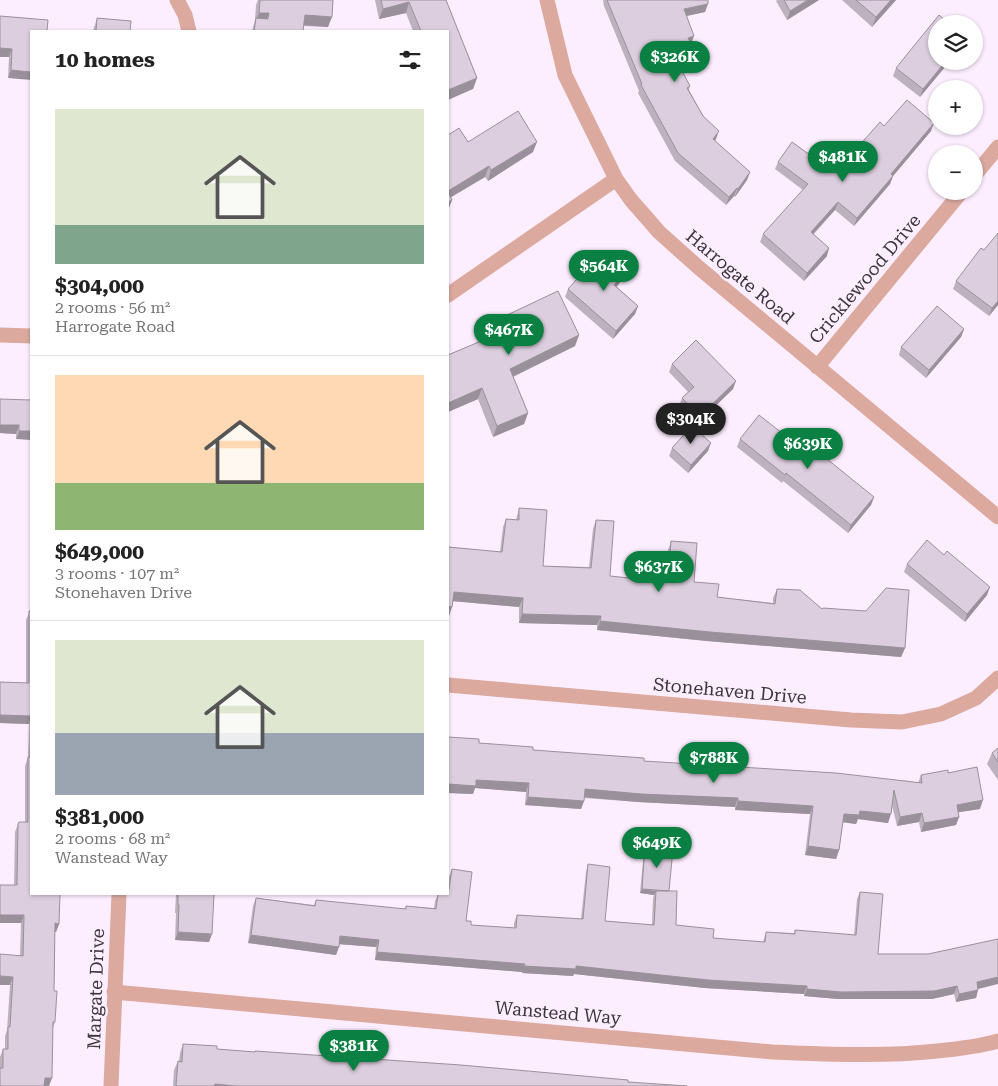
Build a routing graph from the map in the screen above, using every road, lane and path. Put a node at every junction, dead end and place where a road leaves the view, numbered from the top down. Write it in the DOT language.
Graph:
graph roads {
  1 [pos="177,0"];
  2 [pos="547,0"];
  3 [pos="189,30"];
  4 [pos="998,147"];
  5 [pos="983,165"];
  6 [pos="616,179"];
  7 [pos="955,200"];
  8 [pos="449,294"];
  9 [pos="1,334"];
  10 [pos="30,336"];
  11 [pos="817,366"];
  12 [pos="998,517"];
  13 [pos="998,678"];
  14 [pos="449,685"];
  15 [pos="119,895"];
  16 [pos="114,992"];
  17 [pos="998,1041"];
  18 [pos="111,1086"];
  1 -- 3 [label="street"];
  2 -- 6 [label="street, Harrogate Road"];
  4 -- 5 [label="street"];
  6 -- 8 [label="street"];
  6 -- 11 [label="street, Harrogate Road"];
  7 -- 11 [label="street, Cricklewood Drive"];
  9 -- 10 [label="street"];
  11 -- 12 [label="street, Harrogate Road"];
  13 -- 14 [label="street, Stonehaven Drive"];
  15 -- 16 [label="street, Margate Drive"];
  16 -- 17 [label="street, Wanstead Way"];
  16 -- 18 [label="street, Margate Drive"];
}
